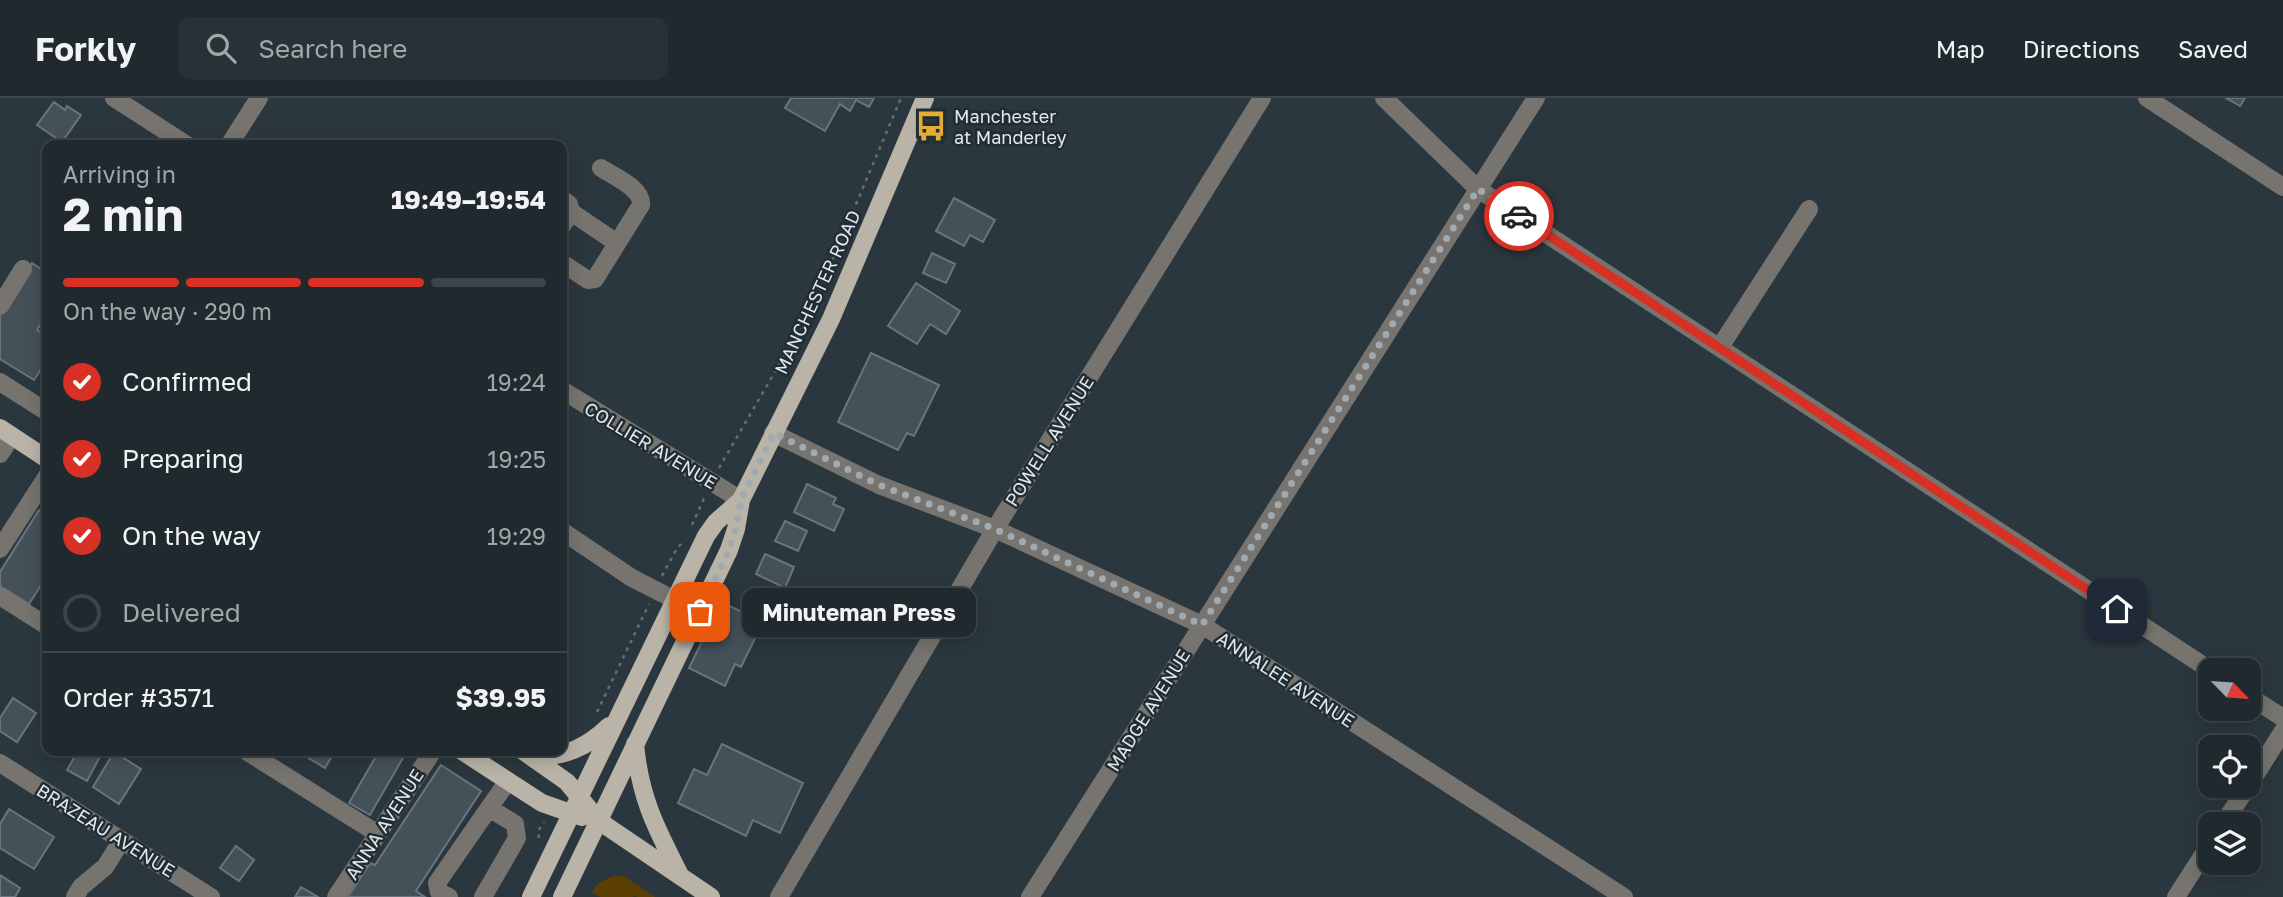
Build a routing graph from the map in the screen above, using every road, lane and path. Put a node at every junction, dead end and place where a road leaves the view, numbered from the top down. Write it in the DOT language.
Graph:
graph roads {
  1 [pos="114,98"];
  2 [pos="259,98"];
  3 [pos="901,98"];
  4 [pos="925,98"];
  5 [pos="1262,98"];
  6 [pos="1384,98"];
  7 [pos="1536,98"];
  8 [pos="2147,98"];
  9 [pos="179,140"];
  10 [pos="232,140"];
  11 [pos="601,168"];
  12 [pos="2283,187"];
  13 [pos="1478,189"];
  14 [pos="1809,209"];
  15 [pos="567,211"];
  16 [pos="617,243"];
  17 [pos="567,266"];
  18 [pos="23,269"];
  19 [pos="0,306"];
  20 [pos="1720,347"];
  21 [pos="0,382"];
  22 [pos="567,393"];
  23 [pos="42,409"];
  24 [pos="6,432"];
  25 [pos="774,433"];
  26 [pos="0,454"];
  27 [pos="42,456"];
  28 [pos="720,467"];
  29 [pos="42,485"];
  30 [pos="706,495"];
  31 [pos="741,500"];
  32 [pos="691,526"];
  33 [pos="995,529"];
  34 [pos="567,534"];
  35 [pos="686,536"];
  36 [pos="0,550"];
  37 [pos="656,590"];
  38 [pos="0,596"];
  39 [pos="675,600"];
  40 [pos="42,622"];
  41 [pos="1202,625"];
  42 [pos="2198,662"];
  43 [pos="2261,703"];
  44 [pos="595,716"];
  45 [pos="2283,718"];
  46 [pos="616,719"];
  47 [pos="2283,731"];
  48 [pos="635,744"];
  49 [pos="567,751"];
  50 [pos="254,756"];
  51 [pos="430,756"];
  52 [pos="470,756"];
  53 [pos="530,756"];
  54 [pos="0,763"];
  55 [pos="2261,765"];
  56 [pos="508,781"];
  57 [pos="579,796"];
  58 [pos="489,808"];
  59 [pos="571,814"];
  60 [pos="599,821"];
  61 [pos="378,834"];
  62 [pos="122,840"];
  63 [pos="2198,863"];
  64 [pos="682,878"];
  65 [pos="75,897"];
  66 [pos="211,897"];
  67 [pos="336,897"];
  68 [pos="449,897"];
  69 [pos="483,897"];
  70 [pos="531,897"];
  71 [pos="562,897"];
  72 [pos="711,897"];
  73 [pos="779,897"];
  74 [pos="1030,897"];
  75 [pos="1624,897"];
  76 [pos="2176,897"];
  1 -- 9 [label="street"];
  2 -- 10 [label="street"];
  3 -- 28 [label="path"];
  4 -- 25 [label="main road, MANCHESTER ROAD"];
  5 -- 33 [label="street, POWELL AVENUE"];
  6 -- 13 [label="street"];
  7 -- 13 [label="street, MADGE AVENUE"];
  8 -- 12 [label="street"];
  11 -- 16 [label="street"];
  13 -- 20 [label="street"];
  13 -- 41 [label="street, MADGE AVENUE"];
  14 -- 20 [label="street"];
  15 -- 16 [label="street"];
  16 -- 17 [label="street"];
  18 -- 19 [label="street"];
  20 -- 42 [label="street"];
  21 -- 23 [label="street"];
  22 -- 31 [label="street, COLLIER AVENUE"];
  24 -- 26 [label="street"];
  24 -- 27 [label="main road"];
  25 -- 31 [label="main road, MANCHESTER ROAD"];
  25 -- 33 [label="street, ANNALEE AVENUE"];
  29 -- 36 [label="street"];
  30 -- 32 [label="path"];
  31 -- 39 [label="main road, MANCHESTER ROAD"];
  31 -- 48 [label="main road, MANCHESTER ROAD"];
  33 -- 41 [label="street, ANNALEE AVENUE"];
  33 -- 73 [label="street, POWELL AVENUE"];
  34 -- 37 [label="street"];
  35 -- 37 [label="path"];
  37 -- 39 [label="street"];
  37 -- 44 [label="path"];
  38 -- 40 [label="street"];
  39 -- 46 [label="main road, MANCHESTER ROAD"];
  41 -- 74 [label="street, MADGE AVENUE"];
  41 -- 75 [label="street, ANNALEE AVENUE"];
  43 -- 45 [label="street"];
  46 -- 49 [label="main road"];
  46 -- 57 [label="main road, MANCHESTER ROAD"];
  47 -- 55 [label="street"];
  48 -- 60 [label="main road, MANCHESTER ROAD"];
  48 -- 64 [label="main road"];
  50 -- 61 [label="street"];
  51 -- 61 [label="street, ANNA AVENUE"];
  52 -- 56 [label="main road"];
  53 -- 57 [label="main road"];
  54 -- 62 [label="street, BRAZEAU AVENUE"];
  56 -- 58 [label="street"];
  56 -- 59 [label="main road"];
  57 -- 59 [label="main road, MANCHESTER ROAD"];
  57 -- 60 [label="main road"];
  58 -- 68 [label="street"];
  58 -- 69 [label="street"];
  59 -- 60 [label="main road"];
  59 -- 70 [label="main road, MANCHESTER ROAD"];
  60 -- 64 [label="main road"];
  60 -- 71 [label="main road, MANCHESTER ROAD"];
  61 -- 67 [label="street, ANNA AVENUE"];
  62 -- 65 [label="street"];
  62 -- 66 [label="street, BRAZEAU AVENUE"];
  63 -- 76 [label="street"];
  64 -- 72 [label="main road"];
}
